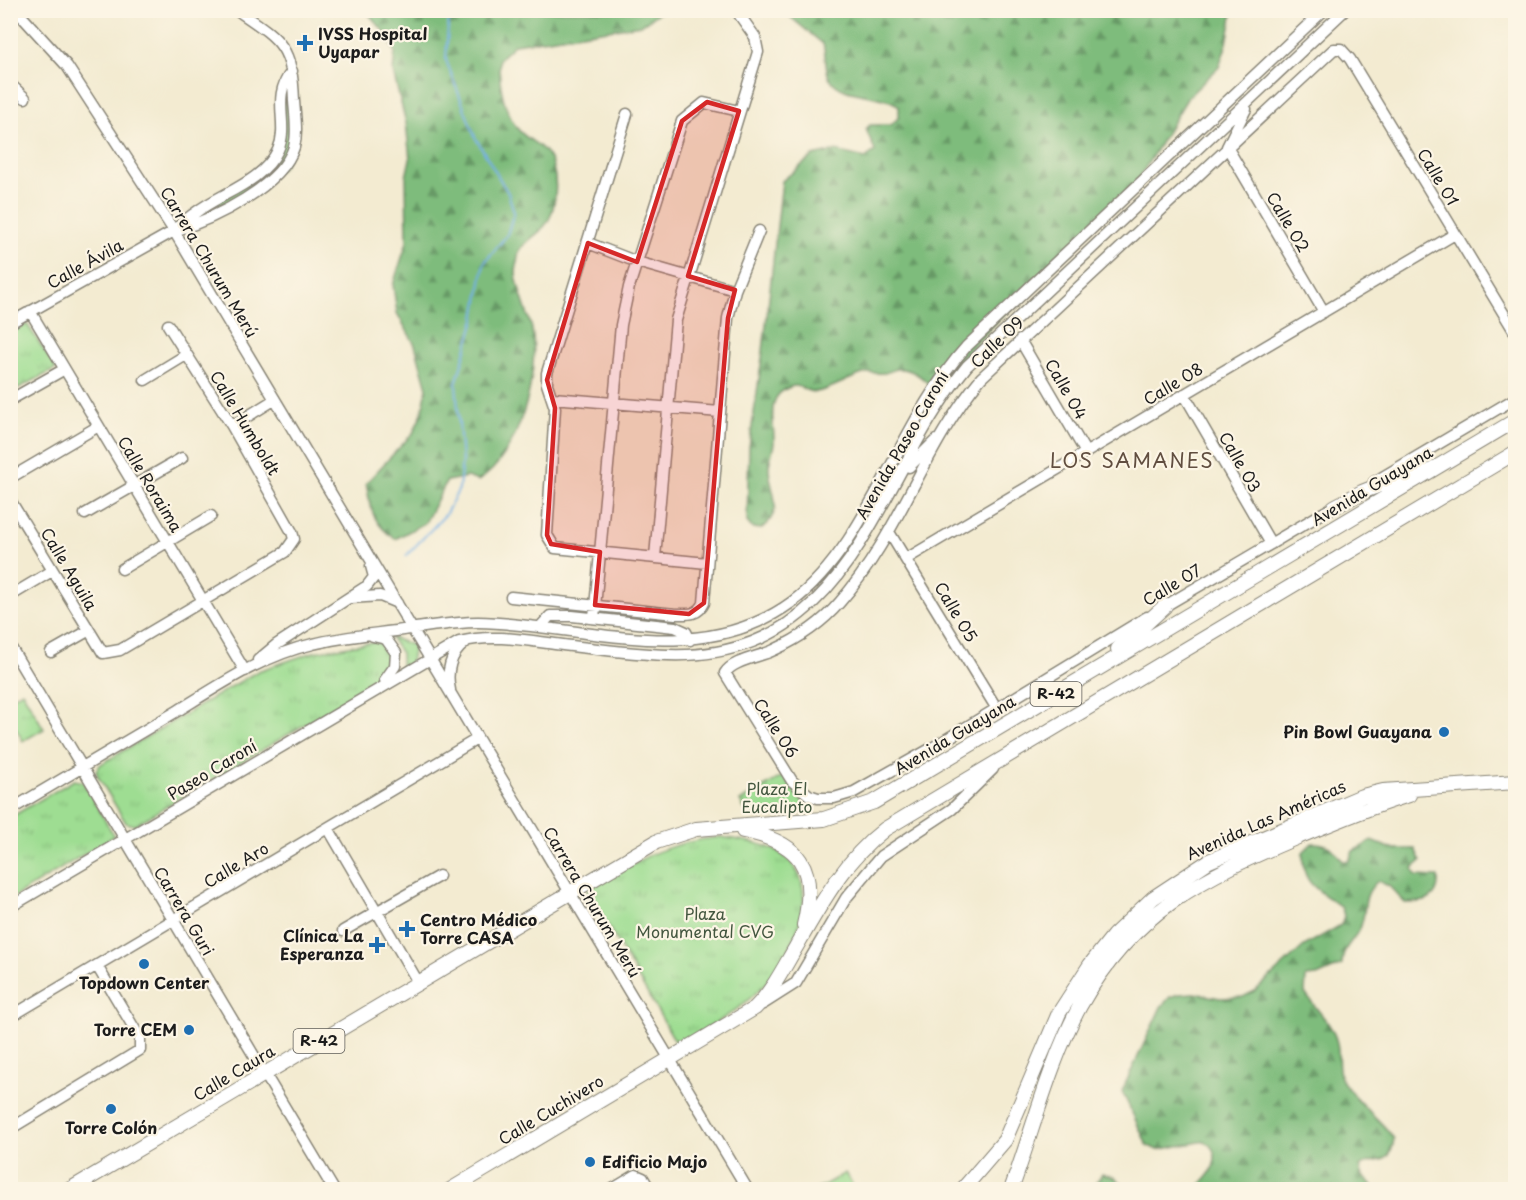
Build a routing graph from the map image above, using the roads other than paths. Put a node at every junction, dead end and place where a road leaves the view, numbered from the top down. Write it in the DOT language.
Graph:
graph roads {
  1 [pos="16,10"];
  2 [pos="237,10"];
  3 [pos="736,10"];
  4 [pos="1324,10"];
  5 [pos="1345,10"];
  6 [pos="1327,52"];
  7 [pos="10,84"];
  8 [pos="1253,97"];
  9 [pos="25,98"];
  10 [pos="739,111"];
  11 [pos="627,114"];
  12 [pos="1227,147"];
  13 [pos="174,231"];
  14 [pos="759,231"];
  15 [pos="1455,234"];
  16 [pos="588,243"];
  17 [pos="637,262"];
  18 [pos="688,276"];
  19 [pos="735,290"];
  20 [pos="30,311"];
  21 [pos="1324,312"];
  22 [pos="10,323"];
  23 [pos="168,324"];
  24 [pos="1515,334"];
  25 [pos="1020,340"];
  26 [pos="186,355"];
  27 [pos="63,370"];
  28 [pos="145,380"];
  29 [pos="1184,394"];
  30 [pos="553,398"];
  31 [pos="1515,398"];
  32 [pos="10,400"];
  33 [pos="274,400"];
  34 [pos="614,401"];
  35 [pos="668,406"];
  36 [pos="720,412"];
  37 [pos="1515,420"];
  38 [pos="231,426"];
  39 [pos="97,427"];
  40 [pos="943,434"];
  41 [pos="1469,448"];
  42 [pos="1515,452"];
  43 [pos="1086,453"];
  44 [pos="182,458"];
  45 [pos="10,478"];
  46 [pos="134,485"];
  47 [pos="894,486"];
  48 [pos="1334,507"];
  49 [pos="12,508"];
  50 [pos="85,514"];
  51 [pos="212,516"];
  52 [pos="890,532"];
  53 [pos="360,541"];
  54 [pos="168,542"];
  55 [pos="1271,544"];
  56 [pos="600,552"];
  57 [pos="655,557"];
  58 [pos="906,559"];
  59 [pos="706,563"];
  60 [pos="122,569"];
  61 [pos="52,571"];
  62 [pos="10,596"];
  63 [pos="511,597"];
  64 [pos="349,599"];
  65 [pos="202,601"];
  66 [pos="397,603"];
  67 [pos="596,605"];
  68 [pos="1165,606"];
  69 [pos="594,618"];
  70 [pos="540,627"];
  71 [pos="88,631"];
  72 [pos="414,634"];
  73 [pos="363,635"];
  74 [pos="470,639"];
  75 [pos="690,640"];
  76 [pos="10,646"];
  77 [pos="51,652"];
  78 [pos="429,658"];
  79 [pos="412,668"];
  80 [pos="244,671"];
  81 [pos="724,673"];
  82 [pos="1082,678"];
  83 [pos="374,691"];
  84 [pos="452,696"];
  85 [pos="997,709"];
  86 [pos="477,739"];
  87 [pos="1007,755"];
  88 [pos="81,768"];
  89 [pos="1515,782"];
  90 [pos="842,796"];
  91 [pos="10,810"];
  92 [pos="722,827"];
  93 [pos="328,828"];
  94 [pos="124,840"];
  95 [pos="98,854"];
  96 [pos="138,862"];
  97 [pos="439,876"];
  98 [pos="569,892"];
  99 [pos="10,907"];
  100 [pos="376,912"];
  101 [pos="172,921"];
  102 [pos="343,931"];
  103 [pos="795,949"];
  104 [pos="97,966"];
  105 [pos="1095,969"];
  106 [pos="418,982"];
  107 [pos="755,1008"];
  108 [pos="10,1017"];
  109 [pos="669,1059"];
  110 [pos="264,1074"];
  111 [pos="10,1129"];
  112 [pos="69,1190"];
  113 [pos="334,1190"];
  114 [pos="450,1190"];
  115 [pos="611,1190"];
  116 [pos="650,1190"];
  117 [pos="748,1190"];
  118 [pos="962,1190"];
  119 [pos="1011,1190"];
  1 -- 13 [label="street, Carrera Churum Merú"];
  2 -- 13 [label="street, Calle Ávila"];
  3 -- 10 [label="street"];
  4 -- 75 [label="street, Avenida Paseo Caroní"];
  5 -- 8 [label="street, Avenida Paseo Caroní"];
  6 -- 12 [label="street, Calle 09"];
  6 -- 15 [label="street, Calle 01"];
  7 -- 9 [label="street"];
  8 -- 12 [label="street"];
  8 -- 47 [label="street, Avenida Paseo Caroní"];
  10 -- 17 [label="street"];
  10 -- 18 [label="street"];
  11 -- 16 [label="street"];
  12 -- 21 [label="street, Calle 02"];
  12 -- 25 [label="street, Calle 09"];
  13 -- 20 [label="street, Calle Ávila"];
  13 -- 33 [label="street, Carrera Churum Merú"];
  14 -- 19 [label="street"];
  15 -- 21 [label="street, Calle 08"];
  15 -- 24 [label="street, Calle 01"];
  16 -- 17 [label="street"];
  16 -- 30 [label="street"];
  17 -- 18 [label="street"];
  17 -- 34 [label="street"];
  18 -- 19 [label="street"];
  18 -- 35 [label="street"];
  19 -- 36 [label="street"];
  20 -- 22 [label="street, Calle Ávila"];
  20 -- 27 [label="street, Calle Roraima"];
  21 -- 29 [label="street, Calle 08"];
  23 -- 26 [label="street, Calle Humboldt"];
  25 -- 40 [label="street, Calle 09"];
  25 -- 43 [label="street, Calle 04"];
  26 -- 28 [label="street"];
  26 -- 38 [label="street, Calle Humboldt"];
  27 -- 32 [label="street"];
  27 -- 39 [label="street, Calle Roraima"];
  29 -- 43 [label="street, Calle 08"];
  29 -- 55 [label="street, Calle 03"];
  30 -- 34 [label="street"];
  30 -- 56 [label="street"];
  31 -- 48 [label="street, Calle 07"];
  33 -- 38 [label="street"];
  33 -- 53 [label="street, Carrera Churum Merú"];
  34 -- 35 [label="street"];
  34 -- 56 [label="street"];
  35 -- 36 [label="street"];
  35 -- 57 [label="street"];
  36 -- 59 [label="street"];
  37 -- 41 [label="main road, Avenida Guayana / R-42"];
  38 -- 65 [label="street, Calle Humboldt"];
  39 -- 45 [label="street"];
  39 -- 46 [label="street, Calle Roraima"];
  40 -- 47 [label="street"];
  40 -- 52 [label="street, Calle 09"];
  41 -- 48 [label="main road"];
  41 -- 82 [label="main road, Avenida Guayana / R-42"];
  42 -- 87 [label="main road, R-42"];
  43 -- 58 [label="street, Calle 08"];
  44 -- 46 [label="street"];
  46 -- 50 [label="street"];
  46 -- 54 [label="street, Calle Roraima"];
  47 -- 74 [label="street, Avenida Paseo Caroní"];
  48 -- 55 [label="street, Calle 07"];
  49 -- 61 [label="street, Calle Aguila"];
  51 -- 54 [label="street"];
  52 -- 58 [label="street, Calle 05"];
  52 -- 81 [label="street, Calle 09"];
  53 -- 64 [label="street"];
  53 -- 66 [label="street, Carrera Churum Merú"];
  54 -- 60 [label="street"];
  54 -- 65 [label="street, Calle Roraima"];
  55 -- 68 [label="street, Calle 07"];
  56 -- 57 [label="street"];
  56 -- 67 [label="street"];
  57 -- 59 [label="street"];
  58 -- 85 [label="street, Calle 05"];
  59 -- 67 [label="street"];
  61 -- 62 [label="street"];
  61 -- 71 [label="street, Calle Aguila"];
  63 -- 67 [label="street"];
  64 -- 66 [label="street"];
  64 -- 80 [label="street"];
  65 -- 71 [label="street, Calle Aguila"];
  65 -- 80 [label="street, Calle Roraima"];
  66 -- 72 [label="street, Carrera Churum Merú"];
  67 -- 69 [label="street"];
  68 -- 82 [label="main road"];
  68 -- 85 [label="street, Calle 07"];
  69 -- 70 [label="street"];
  69 -- 75 [label="street"];
  70 -- 72 [label="street, Avenida Paseo Caroní"];
  70 -- 75 [label="street, Avenida Paseo Caroní"];
  71 -- 77 [label="street"];
  72 -- 73 [label="street"];
  72 -- 78 [label="street, Carrera Churum Merú"];
  72 -- 79 [label="street"];
  73 -- 80 [label="street"];
  73 -- 83 [label="street"];
  74 -- 78 [label="street, Avenida Paseo Caroní"];
  74 -- 84 [label="street"];
  76 -- 88 [label="street, Carrera Guri"];
  78 -- 79 [label="street, Paseo Caroní"];
  78 -- 84 [label="street, Carrera Churum Merú"];
  79 -- 83 [label="street, Paseo Caroní"];
  80 -- 88 [label="street"];
  81 -- 90 [label="street, Calle 06"];
  82 -- 92 [label="main road, Avenida Guayana / R-42"];
  83 -- 94 [label="street, Paseo Caroní"];
  84 -- 86 [label="street, Carrera Churum Merú"];
  85 -- 90 [label="street, Calle 07"];
  86 -- 93 [label="street, Calle Aro"];
  86 -- 98 [label="street, Carrera Churum Merú"];
  87 -- 103 [label="main road, R-42"];
  87 -- 107 [label="street"];
  88 -- 91 [label="street"];
  88 -- 94 [label="street, Carrera Guri"];
  89 -- 105 [label="main road, Avenida Las Américas"];
  92 -- 98 [label="main road, Avenida Guayana / R-42"];
  92 -- 103 [label="main road"];
  93 -- 100 [label="street"];
  93 -- 101 [label="street, Calle Aro"];
  94 -- 95 [label="street, Paseo Caroní"];
  94 -- 96 [label="street, Carrera Guri"];
  95 -- 96 [label="street"];
  95 -- 99 [label="street, Paseo Caroní"];
  96 -- 101 [label="street, Carrera Guri"];
  97 -- 100 [label="street"];
  98 -- 106 [label="main road, Calle Caura / R-42"];
  98 -- 109 [label="street, Carrera Churum Merú"];
  100 -- 102 [label="street"];
  100 -- 106 [label="street"];
  101 -- 104 [label="street, Calle Aro"];
  101 -- 110 [label="street, Carrera Guri"];
  103 -- 107 [label="main road, R-42"];
  104 -- 108 [label="street, Calle Aro"];
  104 -- 111 [label="street"];
  105 -- 118 [label="main road, Avenida Las Américas"];
  105 -- 119 [label="main road, Avenida Las Américas"];
  106 -- 110 [label="main road, Calle Caura / R-42"];
  107 -- 109 [label="main road, R-42"];
  109 -- 114 [label="main road, Calle Cuchivero / R-42"];
  109 -- 117 [label="street, Carrera Churum Merú"];
  110 -- 112 [label="main road, Calle Caura / R-42"];
  110 -- 113 [label="street, Carrera Guri"];
  115 -- 116 [label="street"];
}
